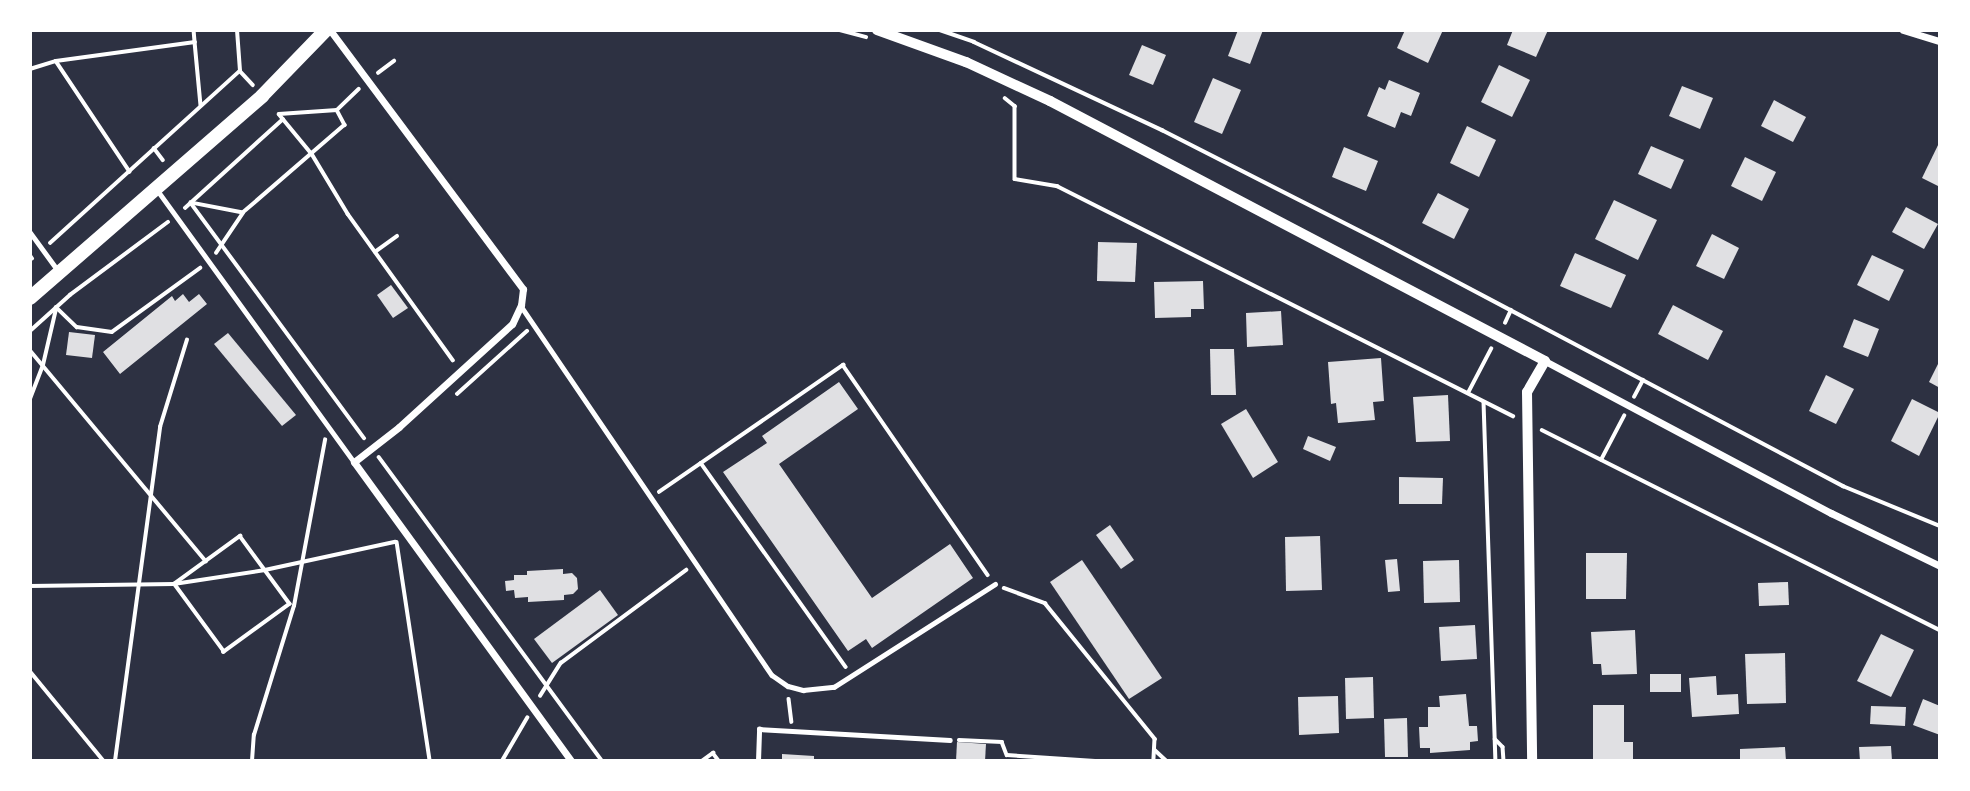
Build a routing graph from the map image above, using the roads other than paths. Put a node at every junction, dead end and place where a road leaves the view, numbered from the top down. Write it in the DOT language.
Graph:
graph roads {
  1 [pos="328,30"];
  2 [pos="1903,30"];
  3 [pos="873,34"];
  4 [pos="1940,41"];
  5 [pos="156,189"];
  6 [pos="30,232"];
  7 [pos="60,272"];
  8 [pos="30,298"];
  9 [pos="520,305"];
  10 [pos="1545,361"];
  11 [pos="354,463"];
  12 [pos="1940,566"];
  13 [pos="995,584"];
  14 [pos="950,740"];
  15 [pos="571,761"];
  16 [pos="758,761"];
  17 [pos="1532,761"];
  1 -- 5 [label="main road"];
  1 -- 9 [label="street"];
  2 -- 4 [label="street"];
  3 -- 10 [label="street"];
  5 -- 7 [label="main road"];
  5 -- 11 [label="lane"];
  6 -- 7 [label="lane"];
  7 -- 8 [label="main road"];
  9 -- 11 [label="street"];
  9 -- 13 [label="lane"];
  10 -- 12 [label="street"];
  10 -- 17 [label="street"];
  11 -- 15 [label="street"];
  14 -- 16 [label="lane"];
}
